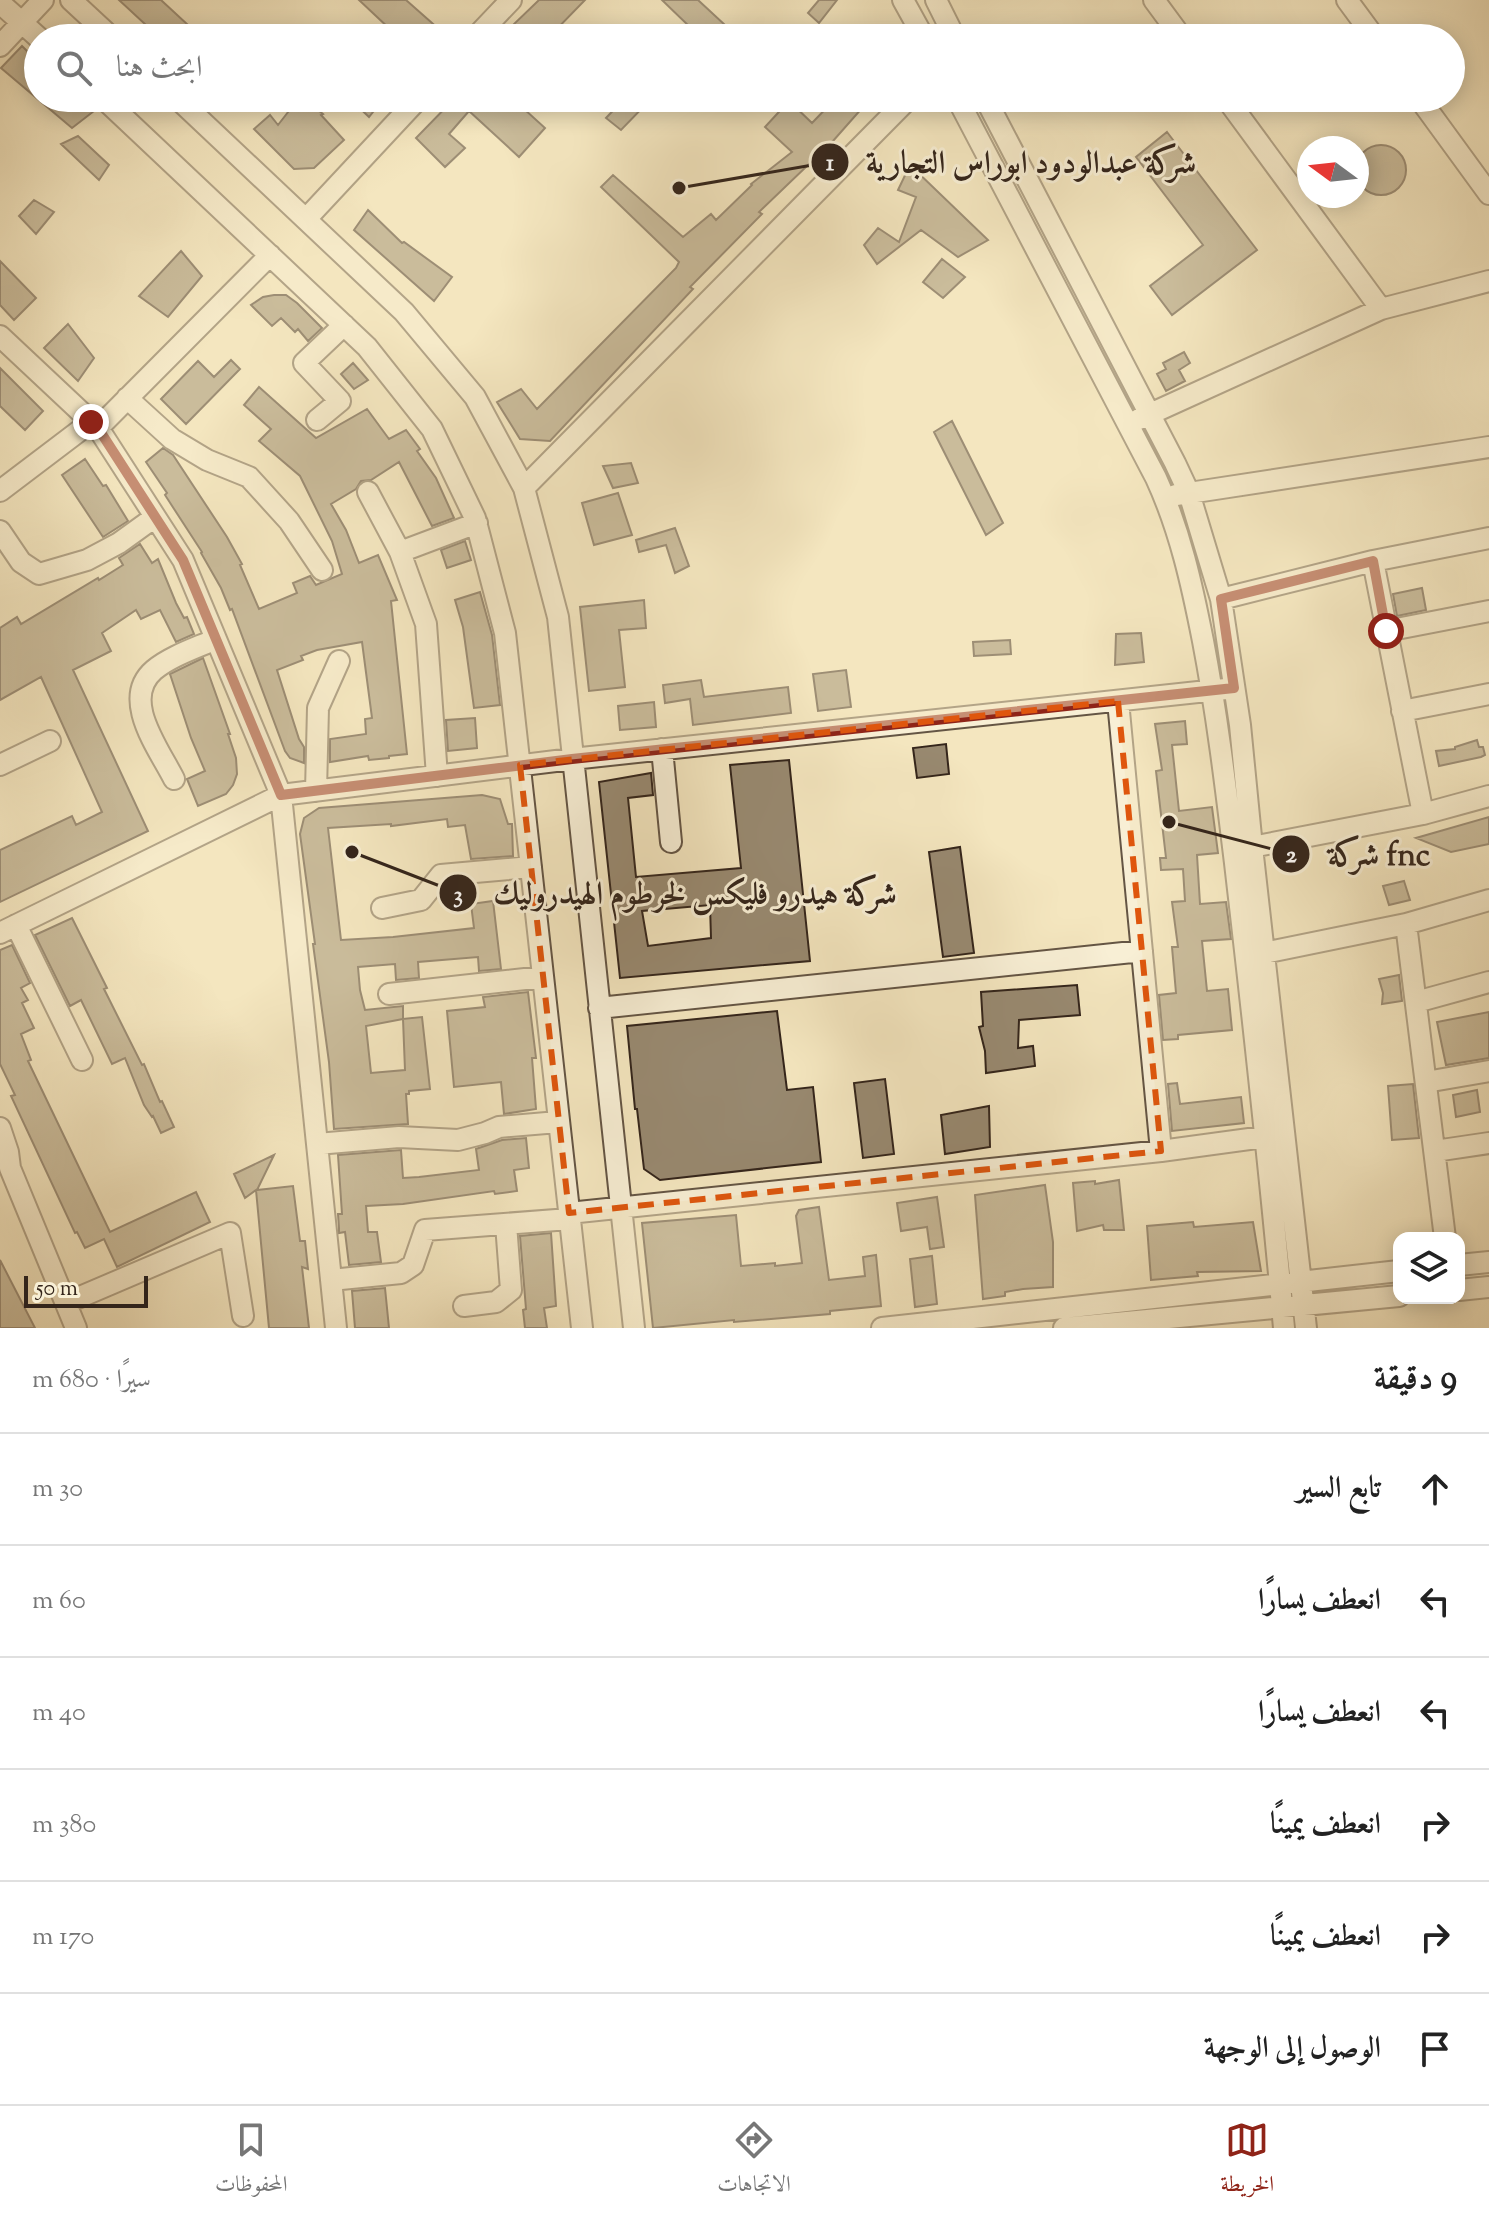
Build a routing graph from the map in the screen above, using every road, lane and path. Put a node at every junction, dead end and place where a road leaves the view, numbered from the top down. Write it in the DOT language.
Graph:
graph roads {
  1 [pos="43,0"];
  2 [pos="71,0"];
  3 [pos="511,0"];
  4 [pos="903,0"];
  5 [pos="936,0"];
  6 [pos="1154,0"];
  7 [pos="1347,0"];
  8 [pos="0,3"];
  9 [pos="23,22"];
  10 [pos="97,24"];
  11 [pos="488,24"];
  12 [pos="916,24"];
  13 [pos="948,24"];
  14 [pos="1172,24"];
  15 [pos="1365,24"];
  16 [pos="0,46"];
  17 [pos="118,112"];
  18 [pos="192,112"];
  19 [pos="406,112"];
  20 [pos="895,112"];
  21 [pos="964,112"];
  22 [pos="992,112"];
  23 [pos="1236,112"];
  24 [pos="1429,112"];
  25 [pos="1489,194"];
  26 [pos="307,218"];
  27 [pos="1063,250"];
  28 [pos="270,255"];
  29 [pos="1042,261"];
  30 [pos="1489,281"];
  31 [pos="1381,309"];
  32 [pos="344,325"];
  33 [pos="0,336"];
  34 [pos="127,398"];
  35 [pos="1149,413"];
  36 [pos="317,420"];
  37 [pos="1128,424"];
  38 [pos="94,425"];
  39 [pos="1489,447"];
  40 [pos="524,488"];
  41 [pos="0,491"];
  42 [pos="368,492"];
  43 [pos="1189,493"];
  44 [pos="1165,498"];
  45 [pos="155,517"];
  46 [pos="477,523"];
  47 [pos="0,531"];
  48 [pos="1489,538"];
  49 [pos="400,552"];
  50 [pos="1373,561"];
  51 [pos="322,570"];
  52 [pos="1221,599"];
  53 [pos="1489,611"];
  54 [pos="1386,631"];
  55 [pos="216,639"];
  56 [pos="339,661"];
  57 [pos="1234,688"];
  58 [pos="1212,690"];
  59 [pos="1489,694"];
  60 [pos="1118,701"];
  61 [pos="1402,711"];
  62 [pos="50,741"];
  63 [pos="662,749"];
  64 [pos="572,759"];
  65 [pos="0,765"];
  66 [pos="520,765"];
  67 [pos="437,776"];
  68 [pos="174,779"];
  69 [pos="316,791"];
  70 [pos="281,795"];
  71 [pos="1489,796"];
  72 [pos="1423,814"];
  73 [pos="671,842"];
  74 [pos="1252,847"];
  75 [pos="531,867"];
  76 [pos="1489,900"];
  77 [pos="382,908"];
  78 [pos="1406,924"];
  79 [pos="8,929"];
  80 [pos="1142,951"];
  81 [pos="1264,953"];
  82 [pos="543,977"];
  83 [pos="1489,982"];
  84 [pos="389,994"];
  85 [pos="1416,1002"];
  86 [pos="599,1008"];
  87 [pos="82,1060"];
  88 [pos="1489,1071"];
  89 [pos="1426,1082"];
  90 [pos="558,1122"];
  91 [pos="0,1128"];
  92 [pos="1264,1137"];
  93 [pos="1489,1143"];
  94 [pos="317,1144"];
  95 [pos="1161,1151"];
  96 [pos="1435,1151"];
  97 [pos="5,1166"];
  98 [pos="9,1193"];
  99 [pos="620,1207"];
  100 [pos="569,1216"];
  101 [pos="506,1224"];
  102 [pos="1444,1232"];
  103 [pos="1489,1262"];
  104 [pos="1465,1264"];
  105 [pos="1393,1272"];
  106 [pos="331,1280"];
  107 [pos="1300,1281"];
  108 [pos="1279,1283"];
  109 [pos="1489,1287"];
  110 [pos="1465,1289"];
  111 [pos="1393,1297"];
  112 [pos="66,1303"];
  113 [pos="1304,1305"];
  114 [pos="464,1306"];
  115 [pos="243,1316"];
  116 [pos="1283,1318"];
  117 [pos="76,1328"];
  118 [pos="336,1328"];
  119 [pos="582,1328"];
  120 [pos="634,1328"];
  121 [pos="882,1328"];
  122 [pos="1064,1328"];
  123 [pos="1071,1328"];
  124 [pos="1306,1328"];
  1 -- 9 [label="street"];
  2 -- 10 [label="street"];
  3 -- 11 [label="street"];
  4 -- 12 [label="street"];
  5 -- 13 [label="street"];
  6 -- 14 [label="street"];
  7 -- 15 [label="street"];
  8 -- 9 [label="street"];
  9 -- 16 [label="street"];
  17 -- 28 [label="street"];
  18 -- 26 [label="street"];
  19 -- 26 [label="street"];
  20 -- 40 [label="street"];
  21 -- 29 [label="street"];
  22 -- 27 [label="street"];
  23 -- 31 [label="street"];
  24 -- 25 [label="street"];
  26 -- 40 [label="street"];
  27 -- 29 [label="street"];
  27 -- 35 [label="street"];
  28 -- 32 [label="street"];
  28 -- 34 [label="street"];
  29 -- 37 [label="street"];
  30 -- 31 [label="street"];
  31 -- 35 [label="street"];
  32 -- 36 [label="street"];
  32 -- 46 [label="street"];
  33 -- 38 [label="street"];
  34 -- 38 [label="street"];
  34 -- 51 [label="street"];
  35 -- 37 [label="street"];
  35 -- 43 [label="street"];
  37 -- 44 [label="street"];
  38 -- 41 [label="street"];
  38 -- 45 [label="street"];
  39 -- 43 [label="street"];
  40 -- 64 [label="street"];
  42 -- 49 [label="street"];
  43 -- 44 [label="street"];
  43 -- 52 [label="street"];
  44 -- 58 [label="street"];
  45 -- 47 [label="street"];
  45 -- 55 [label="street"];
  46 -- 49 [label="street"];
  46 -- 66 [label="street"];
  48 -- 50 [label="street"];
  49 -- 67 [label="street"];
  50 -- 52 [label="street"];
  50 -- 54 [label="street"];
  52 -- 57 [label="street"];
  53 -- 54 [label="street"];
  54 -- 61 [label="street"];
  55 -- 68 [label="street"];
  55 -- 70 [label="street"];
  56 -- 69 [label="street"];
  57 -- 58 [label="street"];
  57 -- 74 [label="street"];
  58 -- 60 [label="street"];
  58 -- 92 [label="street"];
  59 -- 61 [label="street"];
  60 -- 63 [label="street"];
  60 -- 80 [label="street"];
  61 -- 72 [label="street"];
  62 -- 65 [label="street"];
  63 -- 64 [label="street"];
  63 -- 73 [label="street"];
  64 -- 66 [label="street"];
  64 -- 86 [label="street"];
  66 -- 67 [label="street"];
  66 -- 75 [label="street"];
  67 -- 69 [label="street"];
  69 -- 70 [label="street"];
  70 -- 79 [label="street"];
  70 -- 94 [label="street"];
  71 -- 72 [label="street"];
  72 -- 74 [label="street"];
  74 -- 81 [label="street"];
  75 -- 77 [label="street"];
  75 -- 82 [label="street"];
  76 -- 78 [label="street"];
  78 -- 81 [label="street"];
  78 -- 85 [label="street"];
  79 -- 87 [label="street"];
  80 -- 86 [label="street"];
  80 -- 95 [label="street"];
  81 -- 107 [label="street"];
  82 -- 84 [label="street"];
  82 -- 90 [label="street"];
  83 -- 85 [label="street"];
  85 -- 89 [label="street"];
  86 -- 99 [label="street"];
  88 -- 89 [label="street"];
  89 -- 96 [label="street"];
  90 -- 94 [label="street"];
  90 -- 100 [label="street"];
  91 -- 97 [label="street"];
  92 -- 95 [label="street"];
  92 -- 108 [label="street"];
  93 -- 96 [label="street"];
  94 -- 106 [label="street"];
  95 -- 99 [label="street"];
  96 -- 102 [label="street"];
  97 -- 98 [label="street"];
  98 -- 112 [label="street"];
  99 -- 100 [label="street"];
  99 -- 120 [label="street"];
  100 -- 101 [label="street"];
  100 -- 119 [label="street"];
  101 -- 106 [label="street"];
  101 -- 114 [label="street"];
  103 -- 104 [label="street"];
  105 -- 107 [label="street"];
  106 -- 118 [label="street"];
  107 -- 108 [label="street"];
  107 -- 113 [label="street"];
  108 -- 116 [label="street"];
  108 -- 121 [label="street"];
  109 -- 110 [label="street"];
  111 -- 113 [label="street"];
  112 -- 115 [label="street"];
  112 -- 117 [label="street"];
  113 -- 116 [label="street"];
  113 -- 124 [label="street"];
  116 -- 123 [label="street"];
  122 -- 123 [label="street"];
}
